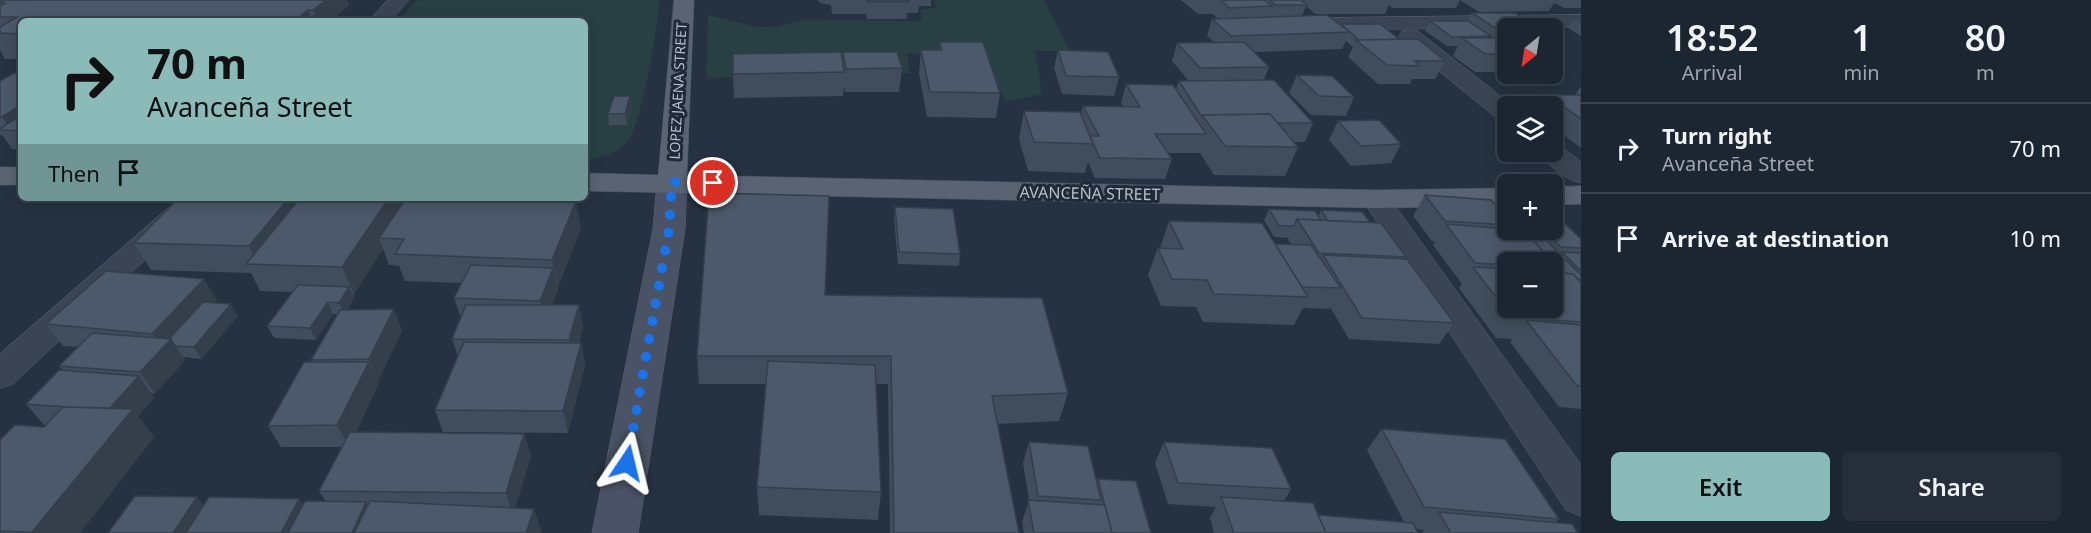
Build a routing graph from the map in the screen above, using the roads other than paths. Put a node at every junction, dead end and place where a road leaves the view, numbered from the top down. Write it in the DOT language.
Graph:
graph roads {
  1 [pos="399,0"];
  2 [pos="684,0"];
  3 [pos="382,18"];
  4 [pos="1581,21"];
  5 [pos="1394,23"];
  6 [pos="1302,24"];
  7 [pos="1497,106"];
  8 [pos="1563,161"];
  9 [pos="1581,175"];
  10 [pos="0,176"];
  11 [pos="18,176"];
  12 [pos="588,182"];
  13 [pos="672,182"];
  14 [pos="1581,195"];
  15 [pos="1497,196"];
  16 [pos="1563,196"];
  17 [pos="1376,199"];
  18 [pos="194,201"];
  19 [pos="0,375"];
  20 [pos="1581,498"];
  21 [pos="615,533"];
  1 -- 3 [label="street"];
  2 -- 13 [label="main road, LOPEZ JAENA STREET"];
  4 -- 5 [label="street"];
  5 -- 6 [label="street"];
  5 -- 7 [label="street"];
  8 -- 9 [label="street"];
  10 -- 11 [label="main road"];
  12 -- 13 [label="main road, AVANCEÑA STREET"];
  13 -- 17 [label="main road, AVANCEÑA STREET"];
  13 -- 21 [label="main road"];
  14 -- 16 [label="main road"];
  15 -- 17 [label="main road, AVANCEÑA STREET"];
  17 -- 20 [label="street"];
  18 -- 19 [label="street"];
}
